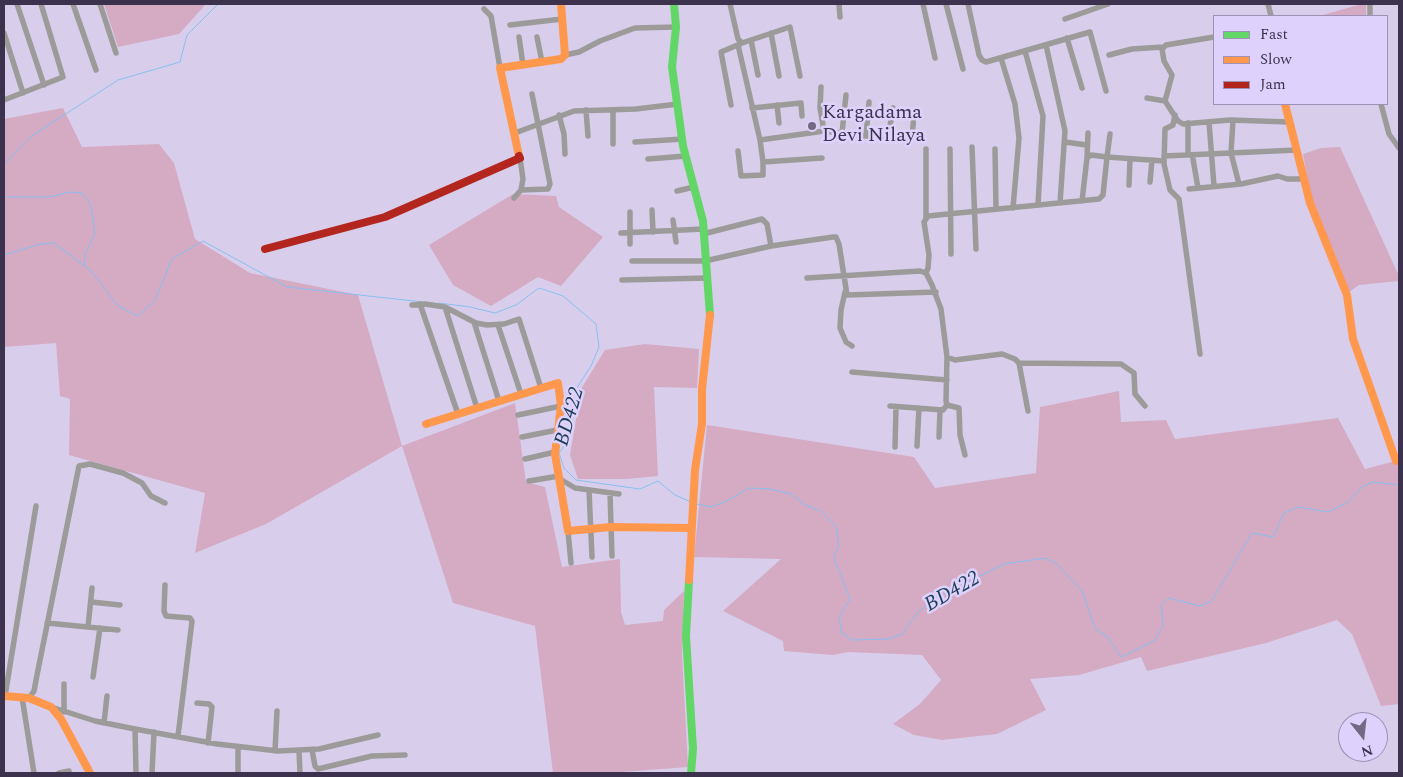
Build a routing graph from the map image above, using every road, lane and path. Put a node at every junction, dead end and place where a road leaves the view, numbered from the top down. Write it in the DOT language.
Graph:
graph roads {
  1 [pos="17,4"];
  2 [pos="41,4"];
  3 [pos="73,4"];
  4 [pos="100,4"];
  5 [pos="561,4"];
  6 [pos="674,4"];
  7 [pos="730,4"];
  8 [pos="839,4"];
  9 [pos="923,4"];
  10 [pos="946,4"];
  11 [pos="968,4"];
  12 [pos="1108,4"];
  13 [pos="484,9"];
  14 [pos="840,17"];
  15 [pos="562,19"];
  16 [pos="1065,19"];
  17 [pos="510,24"];
  18 [pos="676,27"];
  19 [pos="4,33"];
  20 [pos="771,33"];
  21 [pos="519,37"];
  22 [pos="537,37"];
  23 [pos="1213,37"];
  24 [pos="1067,38"];
  25 [pos="751,40"];
  26 [pos="740,44"];
  27 [pos="1046,45"];
  28 [pos="1163,47"];
  29 [pos="1025,51"];
  30 [pos="116,53"];
  31 [pos="565,55"];
  32 [pos="1109,55"];
  33 [pos="935,58"];
  34 [pos="1001,58"];
  35 [pos="542,62"];
  36 [pos="523,64"];
  37 [pos="500,68"];
  38 [pos="963,69"];
  39 [pos="96,70"];
  40 [pos="758,75"];
  41 [pos="779,76"];
  42 [pos="800,76"];
  43 [pos="44,85"];
  44 [pos="821,86"];
  45 [pos="1082,88"];
  46 [pos="1106,91"];
  47 [pos="23,92"];
  48 [pos="532,94"];
  49 [pos="846,95"];
  50 [pos="1147,98"];
  51 [pos="4,100"];
  52 [pos="1165,101"];
  53 [pos="869,102"];
  54 [pos="678,104"];
  55 [pos="731,105"];
  56 [pos="777,105"];
  57 [pos="1285,105"];
  58 [pos="1381,105"];
  59 [pos="752,108"];
  60 [pos="892,108"];
  61 [pos="586,110"];
  62 [pos="613,110"];
  63 [pos="914,114"];
  64 [pos="559,115"];
  65 [pos="1175,115"];
  66 [pos="802,116"];
  67 [pos="1232,120"];
  68 [pos="1209,122"];
  69 [pos="1289,122"];
  70 [pos="779,123"];
  71 [pos="1188,123"];
  72 [pos="538,124"];
  73 [pos="824,131"];
  74 [pos="515,133"];
  75 [pos="842,133"];
  76 [pos="1088,134"];
  77 [pos="1110,134"];
  78 [pos="588,136"];
  79 [pos="866,136"];
  80 [pos="888,138"];
  81 [pos="683,139"];
  82 [pos="760,140"];
  83 [pos="635,142"];
  84 [pos="1065,142"];
  85 [pos="613,144"];
  86 [pos="1087,145"];
  87 [pos="972,147"];
  88 [pos="1399,148"];
  89 [pos="995,149"];
  90 [pos="926,150"];
  91 [pos="950,150"];
  92 [pos="1297,150"];
  93 [pos="738,151"];
  94 [pos="1231,153"];
  95 [pos="565,154"];
  96 [pos="1211,154"];
  97 [pos="686,156"];
  98 [pos="1107,157"];
  99 [pos="1191,157"];
  100 [pos="520,158"];
  101 [pos="822,158"];
  102 [pos="1086,158"];
  103 [pos="1130,158"];
  104 [pos="1164,158"];
  105 [pos="648,159"];
  106 [pos="1152,160"];
  107 [pos="762,162"];
  108 [pos="1305,178"];
  109 [pos="1150,182"];
  110 [pos="1129,184"];
  111 [pos="1239,184"];
  112 [pos="1214,186"];
  113 [pos="694,187"];
  114 [pos="1198,188"];
  115 [pos="521,190"];
  116 [pos="1189,190"];
  117 [pos="677,191"];
  118 [pos="514,198"];
  119 [pos="1082,201"];
  120 [pos="1060,203"];
  121 [pos="1038,205"];
  122 [pos="1013,208"];
  123 [pos="652,210"];
  124 [pos="996,210"];
  125 [pos="976,211"];
  126 [pos="630,212"];
  127 [pos="951,214"];
  128 [pos="926,218"];
  129 [pos="673,220"];
  130 [pos="675,230"];
  131 [pos="653,232"];
  132 [pos="703,232"];
  133 [pos="621,233"];
  134 [pos="630,233"];
  135 [pos="676,242"];
  136 [pos="630,244"];
  137 [pos="771,246"];
  138 [pos="265,249"];
  139 [pos="976,249"];
  140 [pos="951,254"];
  141 [pos="632,261"];
  142 [pos="705,261"];
  143 [pos="926,274"];
  144 [pos="843,276"];
  145 [pos="706,278"];
  146 [pos="807,278"];
  147 [pos="622,280"];
  148 [pos="846,292"];
  149 [pos="936,292"];
  150 [pos="420,304"];
  151 [pos="412,305"];
  152 [pos="444,307"];
  153 [pos="474,322"];
  154 [pos="498,325"];
  155 [pos="852,346"];
  156 [pos="1200,354"];
  157 [pos="948,357"];
  158 [pos="1019,363"];
  159 [pos="852,372"];
  160 [pos="947,380"];
  161 [pos="541,388"];
  162 [pos="520,394"];
  163 [pos="499,401"];
  164 [pos="947,405"];
  165 [pos="561,406"];
  166 [pos="1145,406"];
  167 [pos="477,408"];
  168 [pos="920,408"];
  169 [pos="940,410"];
  170 [pos="1028,411"];
  171 [pos="458,414"];
  172 [pos="518,415"];
  173 [pos="426,424"];
  174 [pos="557,430"];
  175 [pos="522,437"];
  176 [pos="939,437"];
  177 [pos="917,446"];
  178 [pos="895,447"];
  179 [pos="555,452"];
  180 [pos="964,455"];
  181 [pos="525,459"];
  182 [pos="1396,461"];
  183 [pos="559,477"];
  184 [pos="529,480"];
  185 [pos="588,490"];
  186 [pos="610,493"];
  187 [pos="619,494"];
  188 [pos="165,503"];
  189 [pos="36,506"];
  190 [pos="692,525"];
  191 [pos="612,527"];
  192 [pos="590,528"];
  193 [pos="568,531"];
  194 [pos="612,556"];
  195 [pos="592,557"];
  196 [pos="571,563"];
  197 [pos="165,585"];
  198 [pos="92,588"];
  199 [pos="90,602"];
  200 [pos="120,605"];
  201 [pos="47,623"];
  202 [pos="88,627"];
  203 [pos="100,628"];
  204 [pos="118,630"];
  205 [pos="93,677"];
  206 [pos="64,684"];
  207 [pos="4,696"];
  208 [pos="107,696"];
  209 [pos="25,698"];
  210 [pos="197,703"];
  211 [pos="51,707"];
  212 [pos="277,711"];
  213 [pos="64,712"];
  214 [pos="104,723"];
  215 [pos="135,729"];
  216 [pos="154,732"];
  217 [pos="378,735"];
  218 [pos="178,736"];
  219 [pos="208,743"];
  220 [pos="238,747"];
  221 [pos="312,750"];
  222 [pos="275,751"];
  223 [pos="299,751"];
  224 [pos="405,755"];
  225 [pos="69,771"];
  226 [pos="34,773"];
  227 [pos="59,773"];
  228 [pos="90,773"];
  229 [pos="136,773"];
  230 [pos="152,773"];
  231 [pos="238,773"];
  232 [pos="300,773"];
  233 [pos="690,773"];
  1 -- 43 [label="street"];
  2 -- 43 [label="street"];
  3 -- 39 [label="street"];
  4 -- 30 [label="street"];
  5 -- 15 [label="street"];
  6 -- 18 [label="street"];
  7 -- 26 [label="street"];
  8 -- 14 [label="street"];
  9 -- 33 [label="street"];
  10 -- 38 [label="street"];
  11 -- 34 [label="street"];
  12 -- 16 [label="street"];
  13 -- 37 [label="street"];
  15 -- 17 [label="street"];
  15 -- 31 [label="street"];
  18 -- 31 [label="street"];
  18 -- 54 [label="street"];
  19 -- 47 [label="street"];
  20 -- 25 [label="street"];
  20 -- 41 [label="street"];
  20 -- 42 [label="street"];
  21 -- 36 [label="street"];
  22 -- 35 [label="street"];
  23 -- 28 [label="street"];
  24 -- 27 [label="street"];
  24 -- 45 [label="street"];
  24 -- 46 [label="street"];
  25 -- 26 [label="street"];
  25 -- 40 [label="street"];
  26 -- 55 [label="street"];
  26 -- 59 [label="street"];
  27 -- 29 [label="street"];
  27 -- 84 [label="street"];
  28 -- 32 [label="street"];
  28 -- 52 [label="street"];
  29 -- 34 [label="street"];
  29 -- 121 [label="street"];
  31 -- 35 [label="street"];
  34 -- 122 [label="street"];
  35 -- 36 [label="street"];
  36 -- 37 [label="street"];
  37 -- 74 [label="street"];
  43 -- 47 [label="street"];
  44 -- 73 [label="street"];
  47 -- 51 [label="street"];
  48 -- 72 [label="street"];
  49 -- 75 [label="street"];
  50 -- 52 [label="street"];
  52 -- 65 [label="street"];
  53 -- 79 [label="street"];
  54 -- 62 [label="street"];
  54 -- 81 [label="street"];
  56 -- 59 [label="street"];
  56 -- 66 [label="street"];
  56 -- 70 [label="street"];
  57 -- 69 [label="street"];
  58 -- 88 [label="street"];
  59 -- 82 [label="street"];
  60 -- 80 [label="street"];
  61 -- 62 [label="street"];
  61 -- 64 [label="street"];
  61 -- 78 [label="street"];
  62 -- 85 [label="street"];
  63 -- 80 [label="street"];
  64 -- 72 [label="street"];
  64 -- 95 [label="street"];
  65 -- 71 [label="street"];
  65 -- 104 [label="street"];
  67 -- 68 [label="street"];
  67 -- 69 [label="street"];
  67 -- 94 [label="street"];
  68 -- 71 [label="street"];
  68 -- 96 [label="street"];
  69 -- 92 [label="street"];
  71 -- 99 [label="street"];
  72 -- 74 [label="street"];
  72 -- 115 [label="street"];
  73 -- 75 [label="street"];
  73 -- 82 [label="street"];
  74 -- 100 [label="street"];
  75 -- 79 [label="street"];
  76 -- 86 [label="street"];
  77 -- 98 [label="street"];
  79 -- 80 [label="street"];
  81 -- 83 [label="street"];
  81 -- 97 [label="street"];
  82 -- 107 [label="street"];
  84 -- 86 [label="street"];
  84 -- 120 [label="street"];
  86 -- 102 [label="street"];
  87 -- 125 [label="street"];
  89 -- 124 [label="street"];
  90 -- 128 [label="street"];
  91 -- 127 [label="street"];
  92 -- 94 [label="street"];
  92 -- 108 [label="street"];
  93 -- 107 [label="street"];
  94 -- 96 [label="street"];
  94 -- 111 [label="street"];
  96 -- 99 [label="street"];
  96 -- 112 [label="street"];
  97 -- 105 [label="street"];
  97 -- 113 [label="street"];
  98 -- 102 [label="street"];
  98 -- 103 [label="street"];
  98 -- 119 [label="street"];
  99 -- 104 [label="street"];
  99 -- 114 [label="street"];
  100 -- 115 [label="street"];
  100 -- 138 [label="street"];
  101 -- 107 [label="street"];
  102 -- 119 [label="street"];
  103 -- 106 [label="street"];
  103 -- 110 [label="street"];
  104 -- 106 [label="street"];
  104 -- 156 [label="street"];
  106 -- 109 [label="street"];
  108 -- 111 [label="street"];
  108 -- 182 [label="street"];
  111 -- 112 [label="street"];
  112 -- 114 [label="street"];
  113 -- 117 [label="street"];
  113 -- 132 [label="street"];
  114 -- 116 [label="street"];
  115 -- 118 [label="street"];
  119 -- 120 [label="street"];
  120 -- 121 [label="street"];
  121 -- 122 [label="street"];
  122 -- 124 [label="street"];
  123 -- 131 [label="street"];
  124 -- 125 [label="street"];
  125 -- 127 [label="street"];
  125 -- 139 [label="street"];
  126 -- 134 [label="street"];
  127 -- 128 [label="street"];
  127 -- 140 [label="street"];
  128 -- 143 [label="street"];
  129 -- 130 [label="street"];
  130 -- 131 [label="street"];
  130 -- 132 [label="street"];
  130 -- 135 [label="street"];
  131 -- 134 [label="street"];
  132 -- 137 [label="street"];
  132 -- 142 [label="street"];
  133 -- 134 [label="street"];
  134 -- 136 [label="street"];
  137 -- 142 [label="street"];
  137 -- 144 [label="street"];
  141 -- 142 [label="street"];
  142 -- 145 [label="street"];
  143 -- 144 [label="street"];
  143 -- 149 [label="street"];
  144 -- 146 [label="street"];
  144 -- 148 [label="street"];
  145 -- 147 [label="street"];
  145 -- 190 [label="street"];
  148 -- 149 [label="street"];
  148 -- 155 [label="street"];
  149 -- 157 [label="street"];
  150 -- 151 [label="street"];
  150 -- 152 [label="street"];
  150 -- 171 [label="street"];
  152 -- 153 [label="street"];
  152 -- 167 [label="street"];
  153 -- 154 [label="street"];
  153 -- 163 [label="street"];
  154 -- 161 [label="street"];
  154 -- 162 [label="street"];
  157 -- 158 [label="street"];
  157 -- 160 [label="street"];
  158 -- 166 [label="street"];
  158 -- 170 [label="street"];
  159 -- 160 [label="street"];
  160 -- 164 [label="street"];
  161 -- 162 [label="street"];
  161 -- 165 [label="street"];
  162 -- 163 [label="street"];
  163 -- 167 [label="street"];
  164 -- 169 [label="street"];
  164 -- 180 [label="street"];
  165 -- 172 [label="street"];
  165 -- 174 [label="street"];
  167 -- 171 [label="street"];
  168 -- 169 [label="street"];
  168 -- 177 [label="street"];
  168 -- 178 [label="street"];
  169 -- 176 [label="street"];
  171 -- 173 [label="street"];
  174 -- 175 [label="street"];
  174 -- 179 [label="street"];
  179 -- 181 [label="street"];
  179 -- 183 [label="street"];
  183 -- 184 [label="street"];
  183 -- 185 [label="street"];
  183 -- 193 [label="street"];
  185 -- 186 [label="street"];
  185 -- 192 [label="street"];
  186 -- 187 [label="street"];
  186 -- 191 [label="street"];
  188 -- 201 [label="street"];
  189 -- 207 [label="street"];
  190 -- 191 [label="street"];
  190 -- 233 [label="street"];
  191 -- 192 [label="street"];
  191 -- 194 [label="street"];
  192 -- 193 [label="street"];
  192 -- 195 [label="street"];
  193 -- 196 [label="street"];
  197 -- 218 [label="street"];
  198 -- 199 [label="street"];
  199 -- 200 [label="street"];
  199 -- 202 [label="street"];
  201 -- 202 [label="street"];
  201 -- 209 [label="street"];
  202 -- 203 [label="street"];
  203 -- 204 [label="street"];
  203 -- 205 [label="street"];
  206 -- 213 [label="street"];
  207 -- 209 [label="street"];
  208 -- 214 [label="street"];
  209 -- 211 [label="street"];
  209 -- 226 [label="street"];
  210 -- 219 [label="street"];
  211 -- 213 [label="street"];
  211 -- 228 [label="street"];
  212 -- 222 [label="street"];
  213 -- 214 [label="street"];
  214 -- 215 [label="street"];
  215 -- 216 [label="street"];
  215 -- 229 [label="street"];
  216 -- 218 [label="street"];
  216 -- 230 [label="street"];
  217 -- 221 [label="street"];
  218 -- 219 [label="street"];
  219 -- 220 [label="street"];
  220 -- 222 [label="street"];
  220 -- 231 [label="street"];
  221 -- 223 [label="street"];
  221 -- 224 [label="street"];
  222 -- 223 [label="street"];
  223 -- 232 [label="street"];
  225 -- 227 [label="street"];
}
